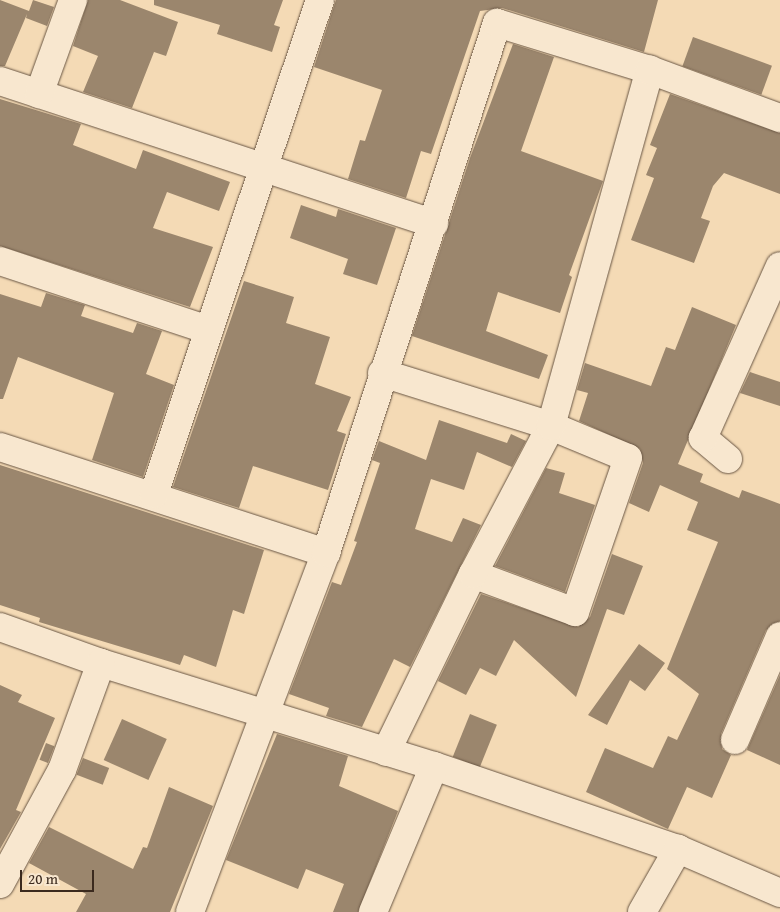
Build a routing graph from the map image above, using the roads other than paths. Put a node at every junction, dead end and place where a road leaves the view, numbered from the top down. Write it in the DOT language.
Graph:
graph roads {
  1 [pos="73,0"];
  2 [pos="320,0"];
  3 [pos="650,70"];
  4 [pos="0,82"];
  5 [pos="39,94"];
  6 [pos="780,118"];
  7 [pos="264,168"];
  8 [pos="434,224"];
  9 [pos="0,261"];
  10 [pos="780,266"];
  11 [pos="209,330"];
  12 [pos="382,373"];
  13 [pos="551,426"];
  14 [pos="0,447"];
  15 [pos="728,459"];
  16 [pos="154,494"];
  17 [pos="326,553"];
  18 [pos="473,574"];
  19 [pos="0,627"];
  20 [pos="780,636"];
  21 [pos="101,663"];
  22 [pos="267,712"];
  23 [pos="735,740"];
  24 [pos="386,752"];
  25 [pos="434,766"];
  26 [pos="678,849"];
  27 [pos="0,884"];
  28 [pos="780,893"];
  29 [pos="191,912"];
  30 [pos="373,912"];
  31 [pos="642,912"];
  1 -- 5 [label="street"];
  2 -- 7 [label="street"];
  3 -- 6 [label="street"];
  3 -- 8 [label="street"];
  3 -- 13 [label="street"];
  4 -- 5 [label="street"];
  5 -- 7 [label="street"];
  7 -- 8 [label="street"];
  7 -- 11 [label="street"];
  8 -- 12 [label="street"];
  9 -- 11 [label="street"];
  10 -- 15 [label="street"];
  11 -- 16 [label="street"];
  12 -- 13 [label="street"];
  12 -- 17 [label="street"];
  13 -- 18 [label="street"];
  13 -- 18 [label="street"];
  14 -- 16 [label="street"];
  16 -- 17 [label="street"];
  17 -- 22 [label="street"];
  18 -- 24 [label="street"];
  19 -- 21 [label="street"];
  20 -- 23 [label="street"];
  21 -- 22 [label="street"];
  21 -- 27 [label="street"];
  22 -- 24 [label="street"];
  22 -- 29 [label="street"];
  24 -- 25 [label="street"];
  25 -- 26 [label="street"];
  25 -- 30 [label="street"];
  26 -- 28 [label="street"];
  26 -- 31 [label="street"];
}
